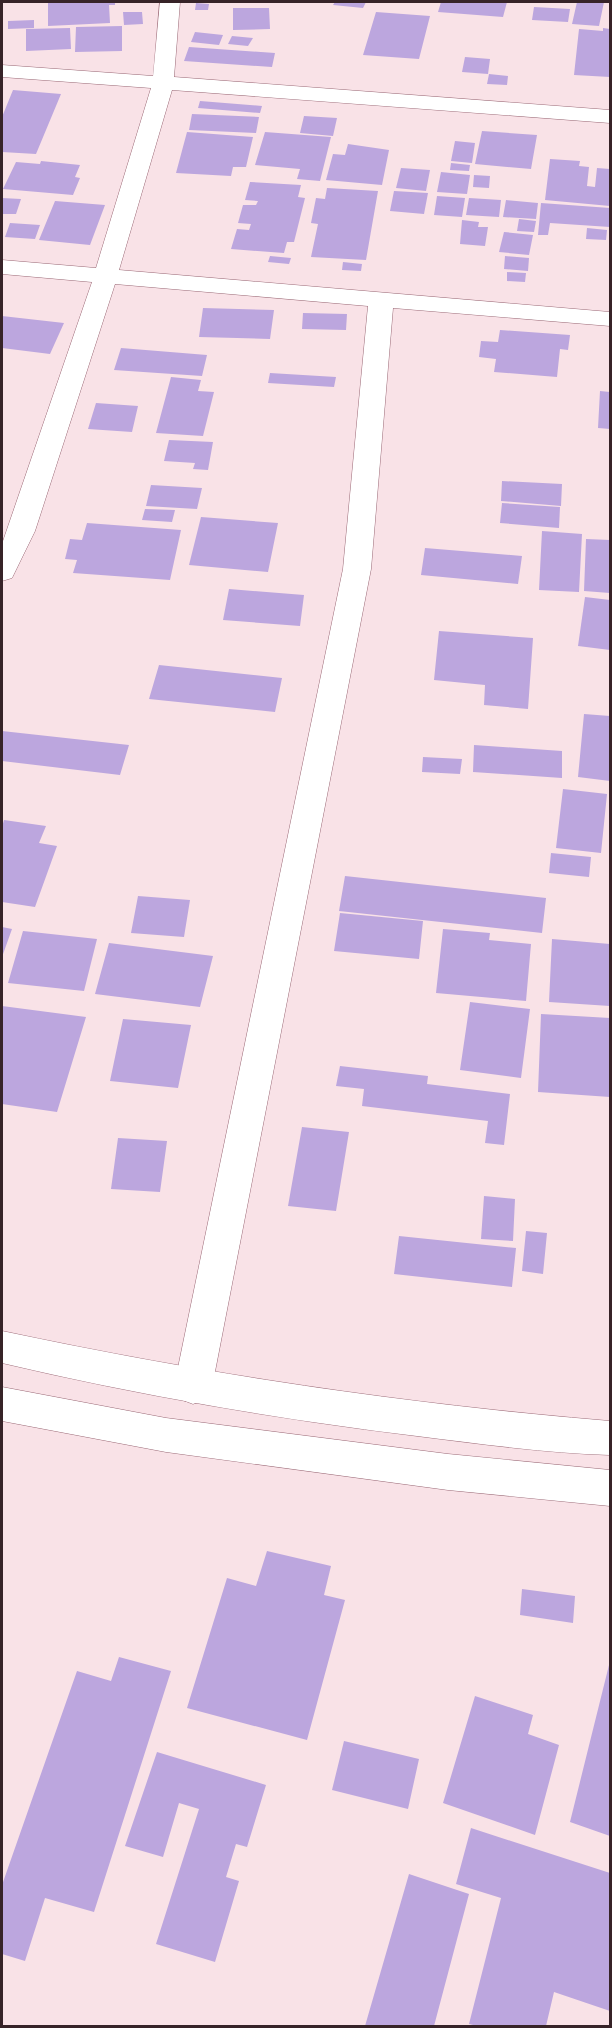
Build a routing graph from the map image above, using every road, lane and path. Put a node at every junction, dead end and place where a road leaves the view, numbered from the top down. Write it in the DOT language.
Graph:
graph roads {
  1 [pos="170,2"];
  2 [pos="2,71"];
  3 [pos="163,83"];
  4 [pos="610,116"];
  5 [pos="2,267"];
  6 [pos="105,276"];
  7 [pos="381,301"];
  8 [pos="610,320"];
  9 [pos="2,572"];
  10 [pos="2,1347"];
  11 [pos="193,1387"];
  12 [pos="2,1404"];
  13 [pos="610,1438"];
  14 [pos="610,1488"];
  1 -- 3 [label="street"];
  2 -- 3 [label="street"];
  3 -- 4 [label="street"];
  3 -- 6 [label="street"];
  5 -- 6 [label="street"];
  6 -- 7 [label="street"];
  6 -- 9 [label="street"];
  7 -- 8 [label="street"];
  7 -- 11 [label="street"];
  10 -- 11 [label="street"];
  11 -- 13 [label="street"];
  12 -- 14 [label="street"];
}
